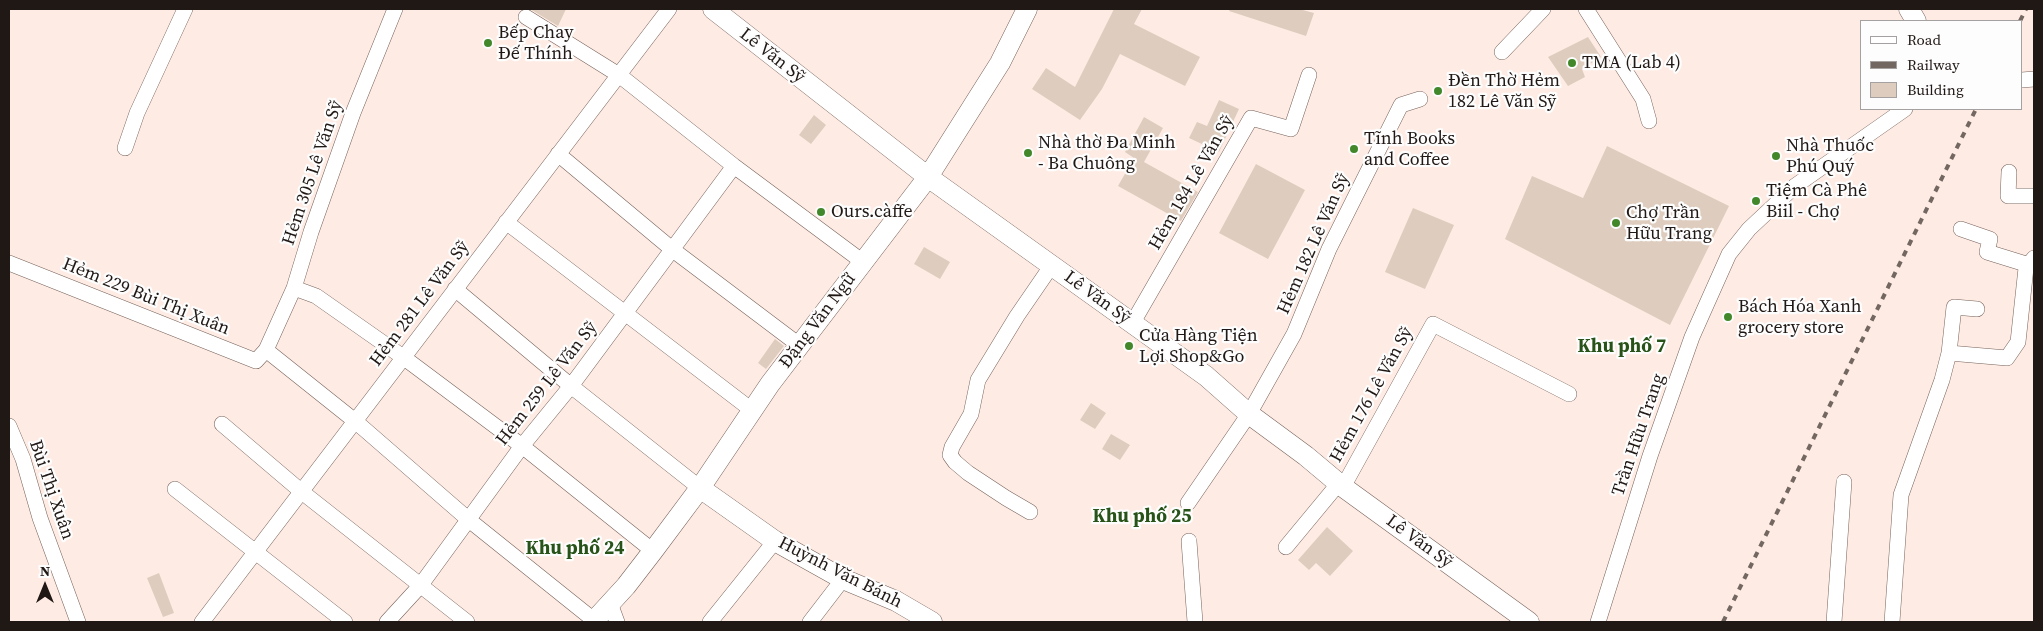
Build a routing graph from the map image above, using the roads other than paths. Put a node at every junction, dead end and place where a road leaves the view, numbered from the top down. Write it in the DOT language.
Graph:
graph roads {
  1 [pos="185,9"];
  2 [pos="395,9"];
  3 [pos="669,9"];
  4 [pos="713,9"];
  5 [pos="1027,9"];
  6 [pos="1543,9"];
  7 [pos="1586,9"];
  8 [pos="1909,9"];
  9 [pos="526,17"];
  10 [pos="1915,20"];
  11 [pos="1502,52"];
  12 [pos="619,75"];
  13 [pos="1309,75"];
  14 [pos="1420,99"];
  15 [pos="1905,110"];
  16 [pos="1649,122"];
  17 [pos="125,148"];
  18 [pos="558,154"];
  19 [pos="734,166"];
  20 [pos="2009,172"];
  21 [pos="928,176"];
  22 [pos="2034,196"];
  23 [pos="506,222"];
  24 [pos="1961,229"];
  25 [pos="673,250"];
  26 [pos="2032,261"];
  27 [pos="863,262"];
  28 [pos="9,263"];
  29 [pos="1052,265"];
  30 [pos="294,288"];
  31 [pos="456,289"];
  32 [pos="1977,309"];
  33 [pos="623,314"];
  34 [pos="1132,324"];
  35 [pos="798,345"];
  36 [pos="266,350"];
  37 [pos="1949,353"];
  38 [pos="403,358"];
  39 [pos="571,386"];
  40 [pos="1569,394"];
  41 [pos="753,411"];
  42 [pos="1249,414"];
  43 [pos="355,421"];
  44 [pos="222,424"];
  45 [pos="9,426"];
  46 [pos="522,446"];
  47 [pos="1844,482"];
  48 [pos="1341,485"];
  49 [pos="700,488"];
  50 [pos="175,489"];
  51 [pos="302,492"];
  52 [pos="1188,503"];
  53 [pos="1030,512"];
  54 [pos="469,520"];
  55 [pos="775,541"];
  56 [pos="1189,541"];
  57 [pos="1286,547"];
  58 [pos="653,551"];
  59 [pos="255,552"];
  60 [pos="843,579"];
  61 [pos="420,586"];
  62 [pos="610,603"];
  63 [pos="919,619"];
  64 [pos="205,621"];
  65 [pos="594,621"];
  66 [pos="78,622"];
  67 [pos="346,622"];
  68 [pos="387,622"];
  69 [pos="467,622"];
  70 [pos="617,622"];
  71 [pos="710,622"];
  72 [pos="810,622"];
  73 [pos="1194,622"];
  74 [pos="1529,622"];
  75 [pos="1598,622"];
  76 [pos="1834,622"];
  77 [pos="1892,622"];
  1 -- 17 [label="street"];
  2 -- 30 [label="street, Hẻm 305 Lê Văn Sỹ"];
  3 -- 12 [label="street, Hẻm 281 Lê Văn Sỹ"];
  4 -- 21 [label="street, Lê Văn Sỹ"];
  5 -- 21 [label="street, Đặng Văn Ngữ"];
  6 -- 11 [label="street"];
  7 -- 16 [label="street"];
  8 -- 10 [label="street"];
  9 -- 12 [label="street"];
  12 -- 18 [label="street, Hẻm 281 Lê Văn Sỹ"];
  12 -- 19 [label="street"];
  13 -- 34 [label="street, Hẻm 184 Lê Văn Sỹ"];
  14 -- 42 [label="street, Hẻm 182 Lê Văn Sỹ"];
  15 -- 75 [label="street, Trần Hữu Trang"];
  18 -- 23 [label="street, Hẻm 281 Lê Văn Sỹ"];
  18 -- 25 [label="street"];
  19 -- 25 [label="street, Hẻm 259 Lê Văn Sỹ"];
  19 -- 27 [label="street"];
  20 -- 22 [label="street"];
  21 -- 27 [label="street, Đặng Văn Ngữ"];
  21 -- 29 [label="street, Lê Văn Sỹ"];
  23 -- 31 [label="street, Hẻm 281 Lê Văn Sỹ"];
  23 -- 33 [label="street"];
  24 -- 26 [label="street"];
  25 -- 33 [label="street, Hẻm 259 Lê Văn Sỹ"];
  25 -- 35 [label="street"];
  26 -- 37 [label="street"];
  27 -- 35 [label="street, Đặng Văn Ngữ"];
  28 -- 36 [label="street, Hẻm 229 Bùi Thị Xuân"];
  29 -- 34 [label="street, Lê Văn Sỹ"];
  29 -- 53 [label="street"];
  30 -- 36 [label="street, Hẻm 305 Lê Văn Sỹ"];
  30 -- 38 [label="street"];
  31 -- 38 [label="street, Hẻm 281 Lê Văn Sỹ"];
  31 -- 39 [label="street"];
  32 -- 37 [label="street"];
  33 -- 39 [label="street, Hẻm 259 Lê Văn Sỹ"];
  33 -- 41 [label="street"];
  34 -- 42 [label="street, Lê Văn Sỹ"];
  35 -- 41 [label="street, Đặng Văn Ngữ"];
  36 -- 43 [label="street"];
  37 -- 77 [label="street"];
  38 -- 43 [label="street, Hẻm 281 Lê Văn Sỹ"];
  38 -- 46 [label="street"];
  39 -- 46 [label="street, Hẻm 259 Lê Văn Sỹ"];
  39 -- 49 [label="street"];
  40 -- 48 [label="street, Hẻm 176 Lê Văn Sỹ"];
  41 -- 49 [label="street, Đặng Văn Ngữ"];
  42 -- 48 [label="street, Lê Văn Sỹ"];
  42 -- 52 [label="street, Hẻm 182 Lê Văn Sỹ"];
  43 -- 51 [label="street, Hẻm 281 Lê Văn Sỹ"];
  43 -- 54 [label="street"];
  44 -- 51 [label="street"];
  45 -- 66 [label="street, Bùi Thị Xuân"];
  46 -- 54 [label="street, Hẻm 259 Lê Văn Sỹ"];
  46 -- 58 [label="street"];
  47 -- 76 [label="street"];
  48 -- 57 [label="street"];
  48 -- 74 [label="street, Lê Văn Sỹ"];
  49 -- 55 [label="street, Huỳnh Văn Bánh"];
  49 -- 58 [label="street, Đặng Văn Ngữ"];
  50 -- 59 [label="street"];
  51 -- 59 [label="street, Hẻm 281 Lê Văn Sỹ"];
  51 -- 61 [label="street"];
  54 -- 61 [label="street, Hẻm 259 Lê Văn Sỹ"];
  54 -- 65 [label="street"];
  55 -- 60 [label="street, Huỳnh Văn Bánh"];
  55 -- 71 [label="street"];
  56 -- 73 [label="street"];
  58 -- 62 [label="street, Đặng Văn Ngữ"];
  59 -- 64 [label="street, Hẻm 281 Lê Văn Sỹ"];
  59 -- 67 [label="street"];
  60 -- 63 [label="street, Huỳnh Văn Bánh"];
  60 -- 72 [label="street"];
  61 -- 68 [label="street, Hẻm 259 Lê Văn Sỹ"];
  61 -- 69 [label="street"];
  62 -- 65 [label="street, Đặng Văn Ngữ"];
  62 -- 70 [label="street"];
}
